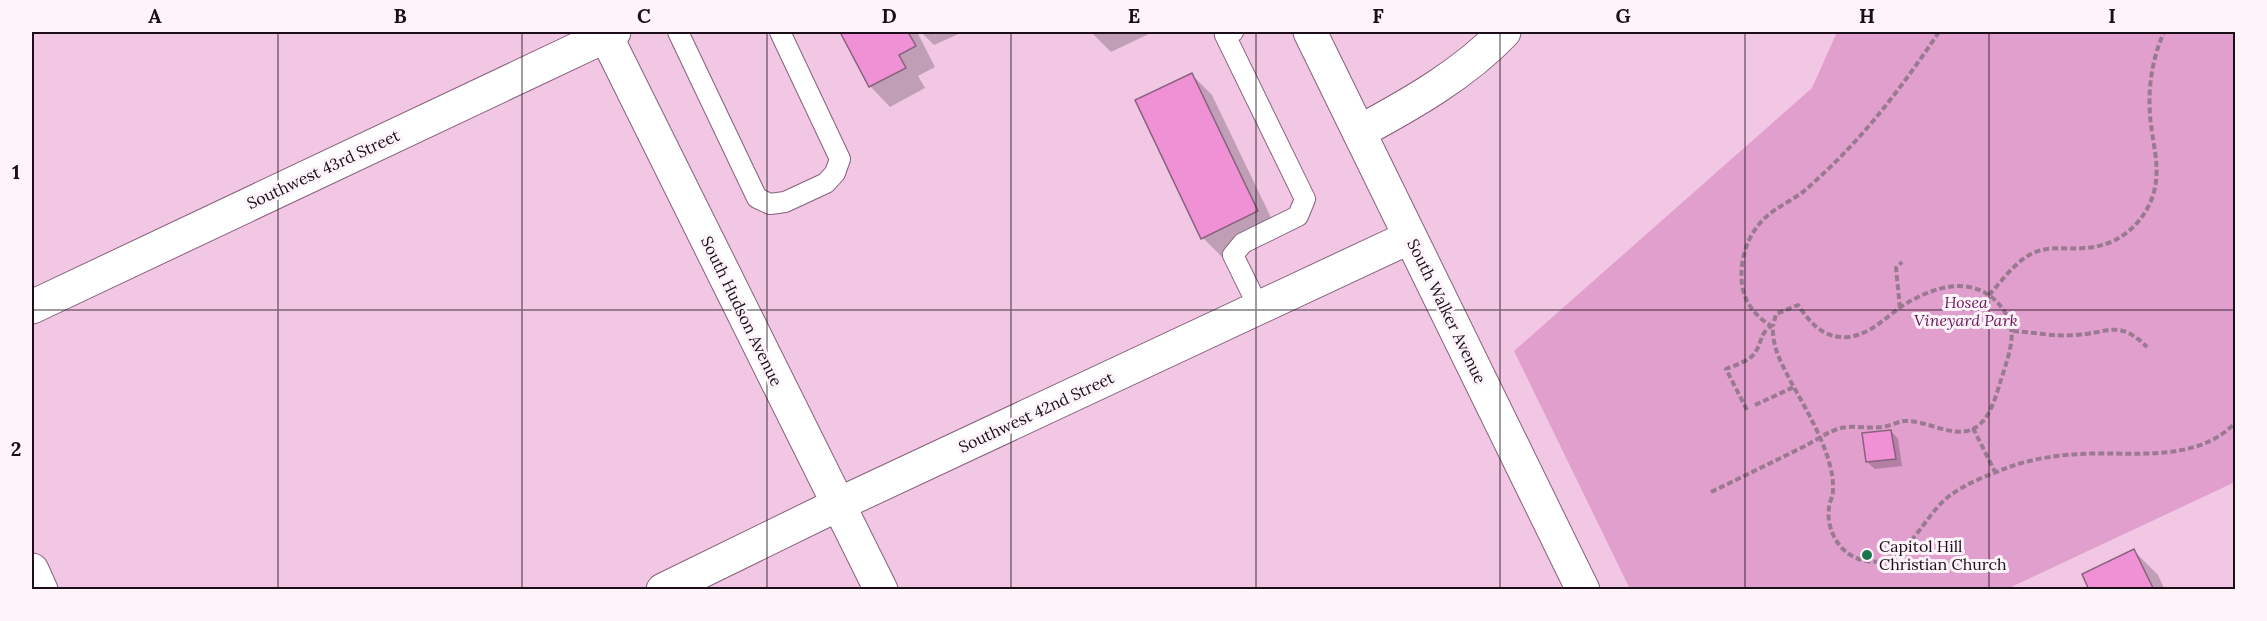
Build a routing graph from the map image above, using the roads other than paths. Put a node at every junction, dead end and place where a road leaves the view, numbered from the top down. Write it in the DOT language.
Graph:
graph roads {
  1 [pos="678,32"];
  2 [pos="780,32"];
  3 [pos="1310,32"];
  4 [pos="1504,32"];
  5 [pos="608,33"];
  6 [pos="1227,33"];
  7 [pos="1359,132"];
  8 [pos="1410,237"];
  9 [pos="32,307"];
  10 [pos="1259,308"];
  11 [pos="837,505"];
  12 [pos="32,570"];
  13 [pos="41,590"];
  14 [pos="663,590"];
  15 [pos="881,590"];
  16 [pos="1584,590"];
  1 -- 2 [label="lane"];
  3 -- 7 [label="street, South Walker Avenue"];
  4 -- 7 [label="street"];
  5 -- 9 [label="street, Southwest 43rd Street"];
  5 -- 11 [label="street, South Hudson Avenue"];
  6 -- 10 [label="lane"];
  7 -- 8 [label="street, South Walker Avenue"];
  8 -- 10 [label="street, Southwest 42nd Street"];
  8 -- 16 [label="street, South Walker Avenue"];
  10 -- 11 [label="street, Southwest 42nd Street"];
  11 -- 14 [label="street, Southwest 42nd Street"];
  11 -- 15 [label="street, South Hudson Avenue"];
  12 -- 13 [label="street"];
}
